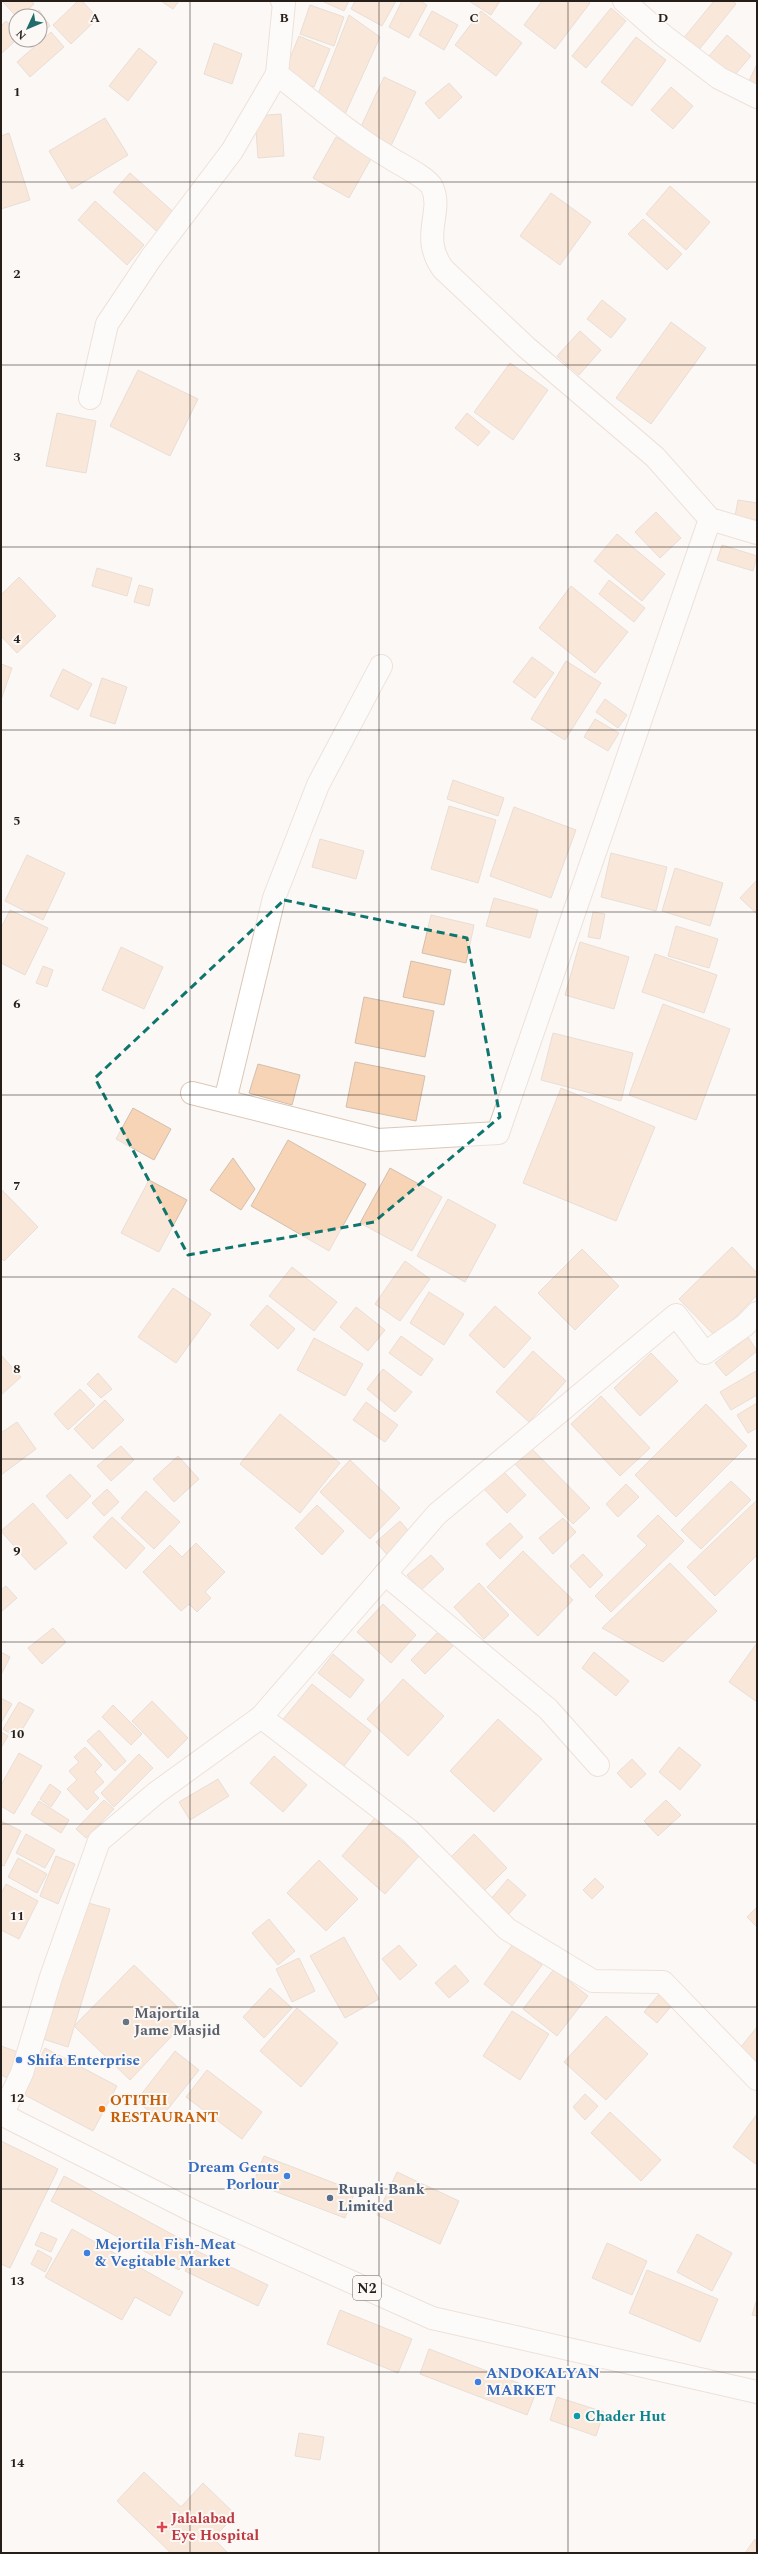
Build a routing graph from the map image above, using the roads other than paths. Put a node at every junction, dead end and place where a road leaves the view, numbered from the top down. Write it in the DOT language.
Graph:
graph roads {
  1 [pos="624,1"];
  2 [pos="284,2"];
  3 [pos="277,74"];
  4 [pos="757,97"];
  5 [pos="90,398"];
  6 [pos="710,519"];
  7 [pos="757,533"];
  8 [pos="381,666"];
  9 [pos="192,1093"];
  10 [pos="225,1101"];
  11 [pos="757,1313"];
  12 [pos="385,1574"];
  13 [pos="261,1717"];
  14 [pos="598,1765"];
  15 [pos="757,2079"];
  16 [pos="2,2115"];
  17 [pos="757,2392"];
  1 -- 4 [label="main road"];
  2 -- 3 [label="main road"];
  3 -- 5 [label="main road"];
  3 -- 6 [label="main road"];
  6 -- 7 [label="main road"];
  6 -- 10 [label="main road"];
  8 -- 10 [label="main road"];
  9 -- 10 [label="main road"];
  11 -- 12 [label="main road"];
  12 -- 13 [label="main road"];
  12 -- 14 [label="main road"];
  13 -- 15 [label="main road"];
  13 -- 16 [label="main road"];
  16 -- 17 [label="main road, N2"];
}
